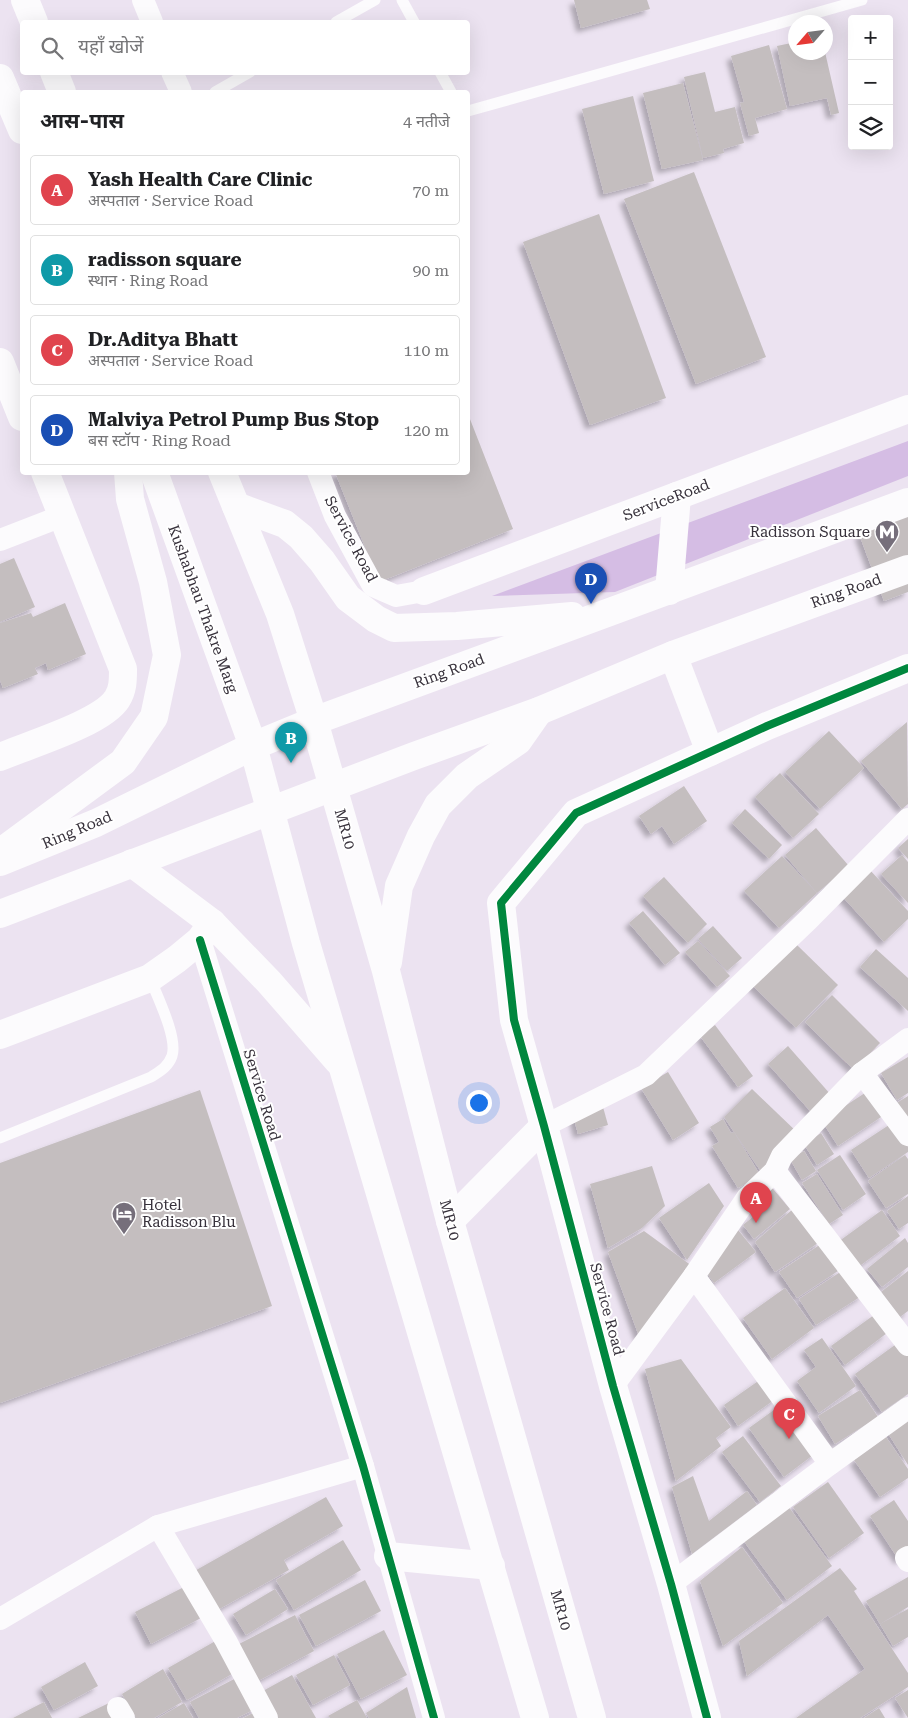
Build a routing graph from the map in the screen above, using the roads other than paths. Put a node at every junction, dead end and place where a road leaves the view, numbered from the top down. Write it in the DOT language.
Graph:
graph roads {
  1 [pos="25,0"];
  2 [pos="143,0"];
  3 [pos="375,0"];
  4 [pos="402,0"];
  5 [pos="862,0"];
  6 [pos="33,20"];
  7 [pos="151,20"];
  8 [pos="340,20"];
  9 [pos="413,20"];
  10 [pos="55,75"];
  11 [pos="173,75"];
  12 [pos="245,75"];
  13 [pos="442,75"];
  14 [pos="0,78"];
  15 [pos="61,90"];
  16 [pos="180,90"];
  17 [pos="218,90"];
  18 [pos="450,90"];
  19 [pos="470,110"];
  20 [pos="20,125"];
  21 [pos="10,371"];
  22 [pos="20,409"];
  23 [pos="908,409"];
  24 [pos="46,475"];
  25 [pos="128,475"];
  26 [pos="155,475"];
  27 [pos="223,475"];
  28 [pos="319,475"];
  29 [pos="677,496"];
  30 [pos="908,502"];
  31 [pos="236,506"];
  32 [pos="62,516"];
  33 [pos="0,540"];
  34 [pos="908,568"];
  35 [pos="669,590"];
  36 [pos="424,591"];
  37 [pos="606,614"];
  38 [pos="673,655"];
  39 [pos="908,668"];
  40 [pos="539,710"];
  41 [pos="314,721"];
  42 [pos="253,746"];
  43 [pos="710,752"];
  44 [pos="0,757"];
  45 [pos="333,787"];
  46 [pos="271,810"];
  47 [pos="908,819"];
  48 [pos="0,853"];
  49 [pos="0,862"];
  50 [pos="132,863"];
  51 [pos="0,914"];
  52 [pos="206,932"];
  53 [pos="386,971"];
  54 [pos="150,978"];
  55 [pos="0,1035"];
  56 [pos="908,1039"];
  57 [pos="344,1068"];
  58 [pos="862,1073"];
  59 [pos="544,1126"];
  60 [pos="908,1135"];
  61 [pos="0,1138"];
  62 [pos="775,1171"];
  63 [pos="450,1221"];
  64 [pos="694,1276"];
  65 [pos="908,1345"];
  66 [pos="613,1386"];
  67 [pos="908,1408"];
  68 [pos="830,1464"];
  69 [pos="363,1466"];
  70 [pos="158,1526"];
  71 [pos="388,1556"];
  72 [pos="491,1566"];
  73 [pos="671,1584"];
  74 [pos="0,1619"];
  75 [pos="267,1718"];
  76 [pos="434,1718"];
  77 [pos="535,1718"];
  78 [pos="592,1718"];
  79 [pos="706,1718"];
  1 -- 6 [label="main road"];
  2 -- 7 [label="street"];
  3 -- 8 [label="lane"];
  4 -- 9 [label="lane"];
  5 -- 19 [label="lane"];
  10 -- 15 [label="main road"];
  11 -- 16 [label="street"];
  12 -- 17 [label="lane"];
  13 -- 18 [label="lane"];
  14 -- 20 [label="main road"];
  21 -- 22 [label="main road"];
  23 -- 29 [label="main road, ServiceRoad"];
  24 -- 32 [label="main road"];
  25 -- 48 [label="main road"];
  26 -- 42 [label="main road, Kushabhau Thakre Marg"];
  27 -- 31 [label="main road"];
  28 -- 36 [label="street, Service Road"];
  29 -- 35 [label="main road"];
  29 -- 36 [label="main road, ServiceRoad"];
  30 -- 35 [label="main road, Ring Road"];
  31 -- 37 [label="main road"];
  31 -- 41 [label="main road"];
  32 -- 33 [label="street"];
  32 -- 44 [label="main road"];
  34 -- 38 [label="main road, Ring Road"];
  35 -- 37 [label="main road, Ring Road"];
  37 -- 41 [label="main road, Ring Road"];
  38 -- 40 [label="main road, Ring Road"];
  38 -- 43 [label="main road"];
  39 -- 43 [label="main road"];
  40 -- 45 [label="main road, Ring Road"];
  40 -- 53 [label="main road"];
  41 -- 42 [label="main road, Ring Road"];
  41 -- 45 [label="main road, MR10"];
  42 -- 46 [label="main road"];
  42 -- 49 [label="main road, Ring Road"];
  43 -- 59 [label="main road, Service Road"];
  45 -- 46 [label="main road, Ring Road"];
  45 -- 53 [label="main road, MR10"];
  46 -- 50 [label="main road, Ring Road"];
  46 -- 57 [label="main road"];
  47 -- 59 [label="street"];
  50 -- 51 [label="main road, Ring Road"];
  50 -- 52 [label="main road"];
  52 -- 54 [label="main road"];
  52 -- 57 [label="main road"];
  52 -- 69 [label="street, Service Road"];
  53 -- 63 [label="main road, MR10"];
  54 -- 55 [label="main road"];
  54 -- 61 [label="lane"];
  56 -- 58 [label="street"];
  57 -- 72 [label="main road"];
  58 -- 60 [label="street"];
  58 -- 62 [label="street"];
  59 -- 63 [label="main road"];
  59 -- 66 [label="main road, Service Road"];
  62 -- 64 [label="street"];
  62 -- 65 [label="street"];
  63 -- 78 [label="main road, MR10"];
  64 -- 66 [label="street"];
  64 -- 68 [label="street"];
  66 -- 73 [label="main road, Service Road"];
  67 -- 68 [label="street"];
  68 -- 73 [label="street"];
  69 -- 70 [label="street"];
  69 -- 71 [label="street, Service Road"];
  70 -- 74 [label="street"];
  70 -- 75 [label="street"];
  71 -- 72 [label="main road"];
  71 -- 76 [label="street, Service Road"];
  72 -- 77 [label="main road"];
  73 -- 79 [label="main road, Service Road"];
}
